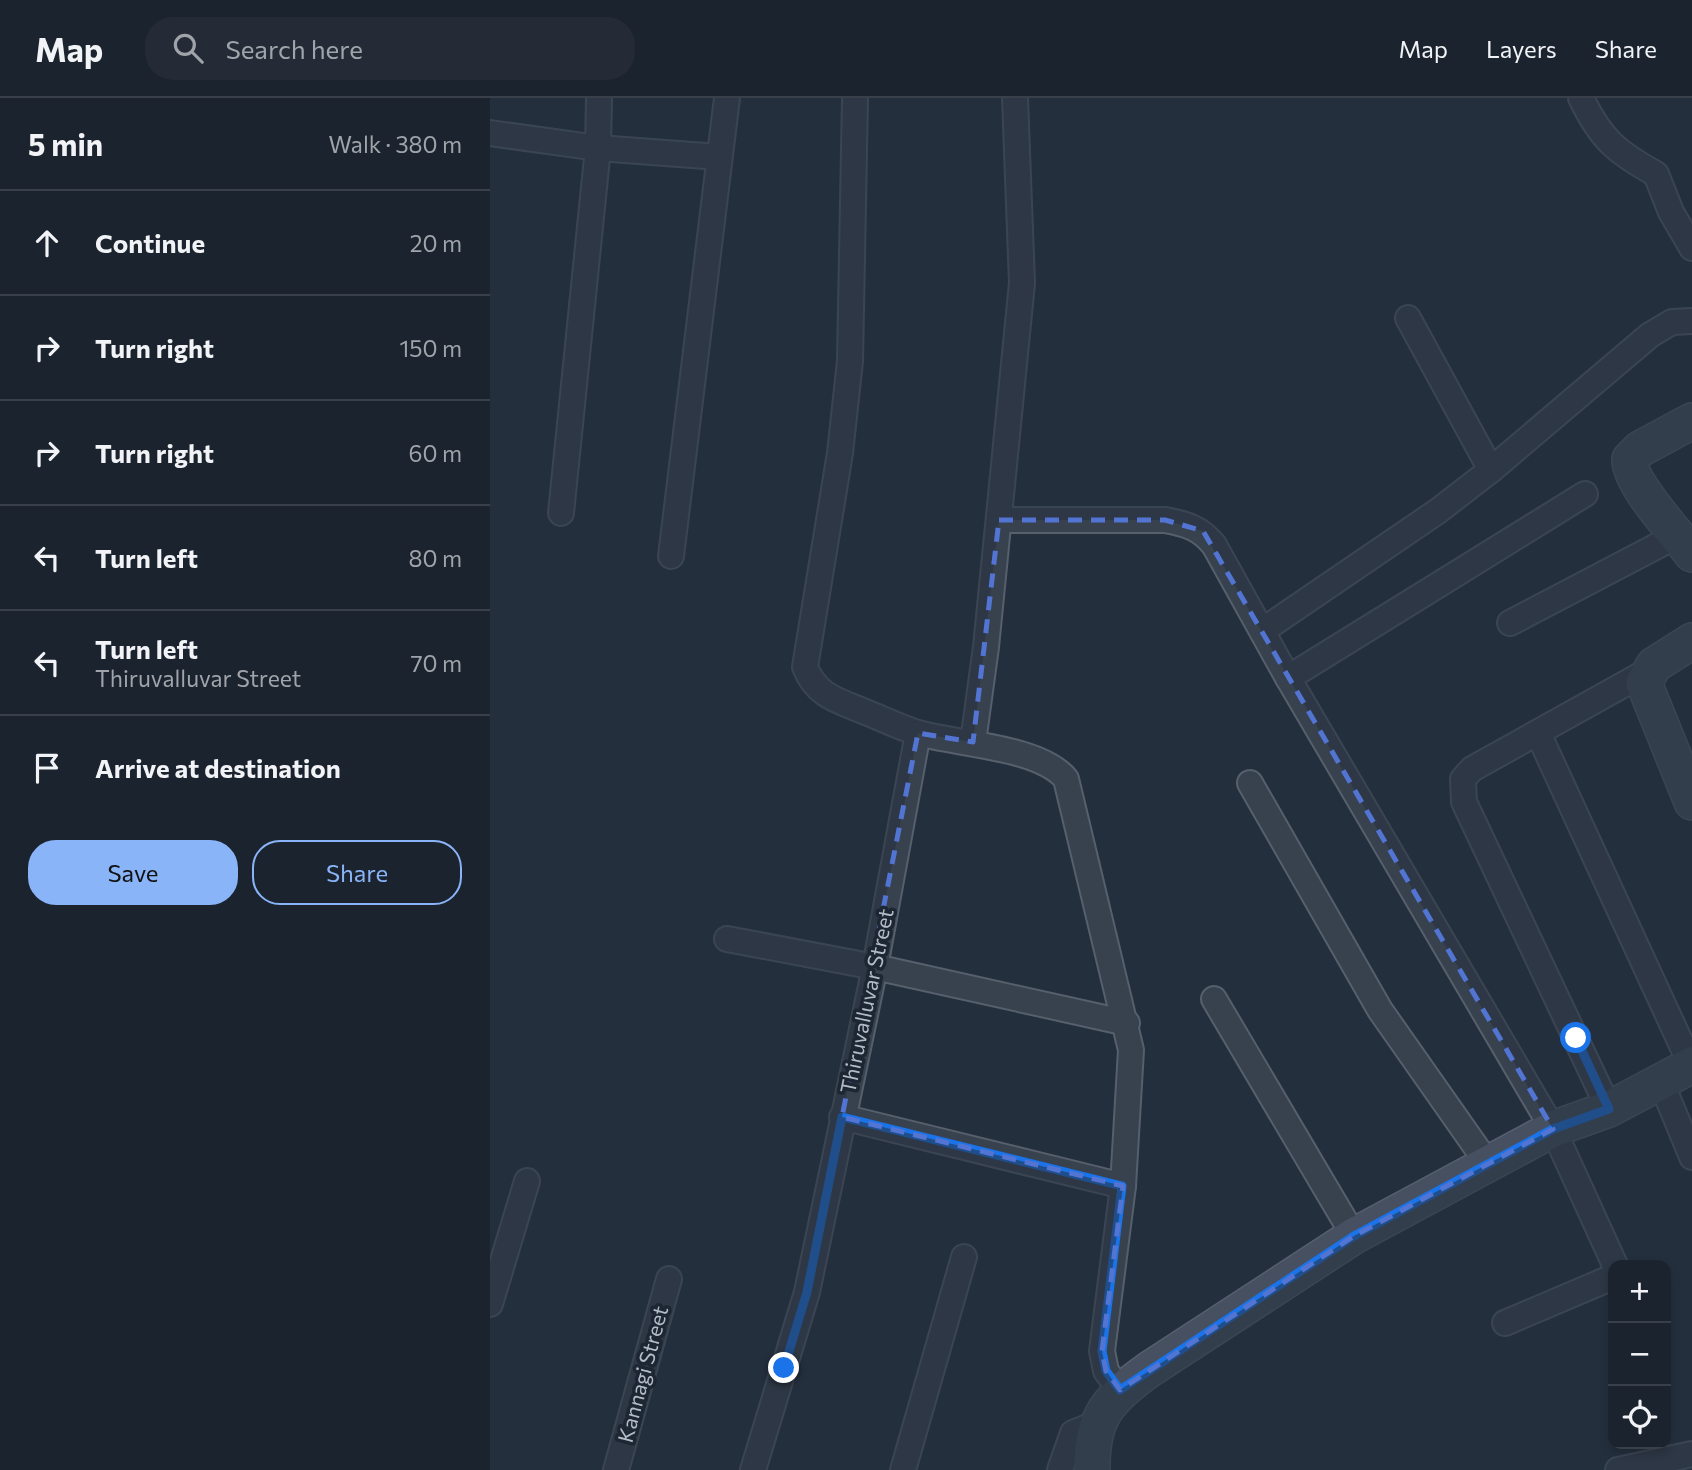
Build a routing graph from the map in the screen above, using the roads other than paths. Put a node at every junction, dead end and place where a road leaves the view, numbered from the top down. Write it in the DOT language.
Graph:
graph roads {
  1 [pos="599,98"];
  2 [pos="727,98"];
  3 [pos="855,98"];
  4 [pos="1015,98"];
  5 [pos="1581,98"];
  6 [pos="490,133"];
  7 [pos="598,148"];
  8 [pos="719,157"];
  9 [pos="1692,248"];
  10 [pos="1408,318"];
  11 [pos="1690,318"];
  12 [pos="1692,421"];
  13 [pos="1491,470"];
  14 [pos="1585,494"];
  15 [pos="561,513"];
  16 [pos="999,520"];
  17 [pos="1685,544"];
  18 [pos="671,556"];
  19 [pos="1510,623"];
  20 [pos="1262,631"];
  21 [pos="1692,641"];
  22 [pos="1648,671"];
  23 [pos="1288,678"];
  24 [pos="918,733"];
  25 [pos="1538,733"];
  26 [pos="972,742"];
  27 [pos="1250,783"];
  28 [pos="1692,802"];
  29 [pos="727,939"];
  30 [pos="875,967"];
  31 [pos="1214,999"];
  32 [pos="1127,1023"];
  33 [pos="1692,1065"];
  34 [pos="1661,1082"];
  35 [pos="1609,1109"];
  36 [pos="842,1117"];
  37 [pos="1553,1129"];
  38 [pos="1692,1157"];
  39 [pos="1488,1164"];
  40 [pos="527,1181"];
  41 [pos="1122,1186"];
  42 [pos="1354,1236"];
  43 [pos="964,1256"];
  44 [pos="1613,1260"];
  45 [pos="669,1279"];
  46 [pos="1608,1279"];
  47 [pos="490,1304"];
  48 [pos="1505,1323"];
  49 [pos="1120,1390"];
  50 [pos="1098,1423"];
  51 [pos="1692,1454"];
  52 [pos="616,1470"];
  53 [pos="753,1470"];
  54 [pos="904,1470"];
  55 [pos="1060,1470"];
  56 [pos="1092,1470"];
  57 [pos="1618,1470"];
  1 -- 7 [label="street"];
  2 -- 8 [label="street"];
  3 -- 24 [label="street"];
  4 -- 16 [label="street"];
  5 -- 9 [label="street"];
  6 -- 7 [label="street"];
  7 -- 8 [label="street"];
  7 -- 15 [label="street"];
  8 -- 18 [label="street"];
  10 -- 13 [label="street"];
  11 -- 13 [label="street"];
  12 -- 17 [label="street"];
  13 -- 20 [label="street"];
  14 -- 23 [label="street"];
  16 -- 20 [label="street"];
  16 -- 26 [label="street"];
  17 -- 19 [label="street"];
  20 -- 23 [label="street"];
  21 -- 22 [label="street"];
  22 -- 25 [label="street"];
  22 -- 28 [label="street"];
  23 -- 37 [label="street"];
  24 -- 26 [label="street"];
  24 -- 30 [label="street, Thiruvalluvar Street"];
  25 -- 33 [label="street"];
  25 -- 35 [label="street"];
  26 -- 32 [label="street"];
  27 -- 39 [label="street"];
  29 -- 30 [label="street"];
  30 -- 32 [label="street"];
  30 -- 36 [label="street, Thiruvalluvar Street"];
  31 -- 42 [label="street"];
  32 -- 41 [label="street"];
  33 -- 34 [label="street"];
  34 -- 35 [label="street"];
  34 -- 38 [label="street"];
  35 -- 37 [label="street"];
  36 -- 41 [label="street"];
  36 -- 53 [label="street, Thiruvalluvar Street"];
  37 -- 39 [label="street"];
  37 -- 44 [label="street"];
  39 -- 42 [label="street"];
  40 -- 47 [label="street"];
  41 -- 49 [label="street"];
  42 -- 49 [label="street"];
  43 -- 54 [label="street"];
  45 -- 52 [label="street, Kannagi Street"];
  46 -- 48 [label="street"];
  49 -- 50 [label="street"];
  50 -- 55 [label="street"];
  50 -- 56 [label="street"];
  51 -- 57 [label="street"];
}
